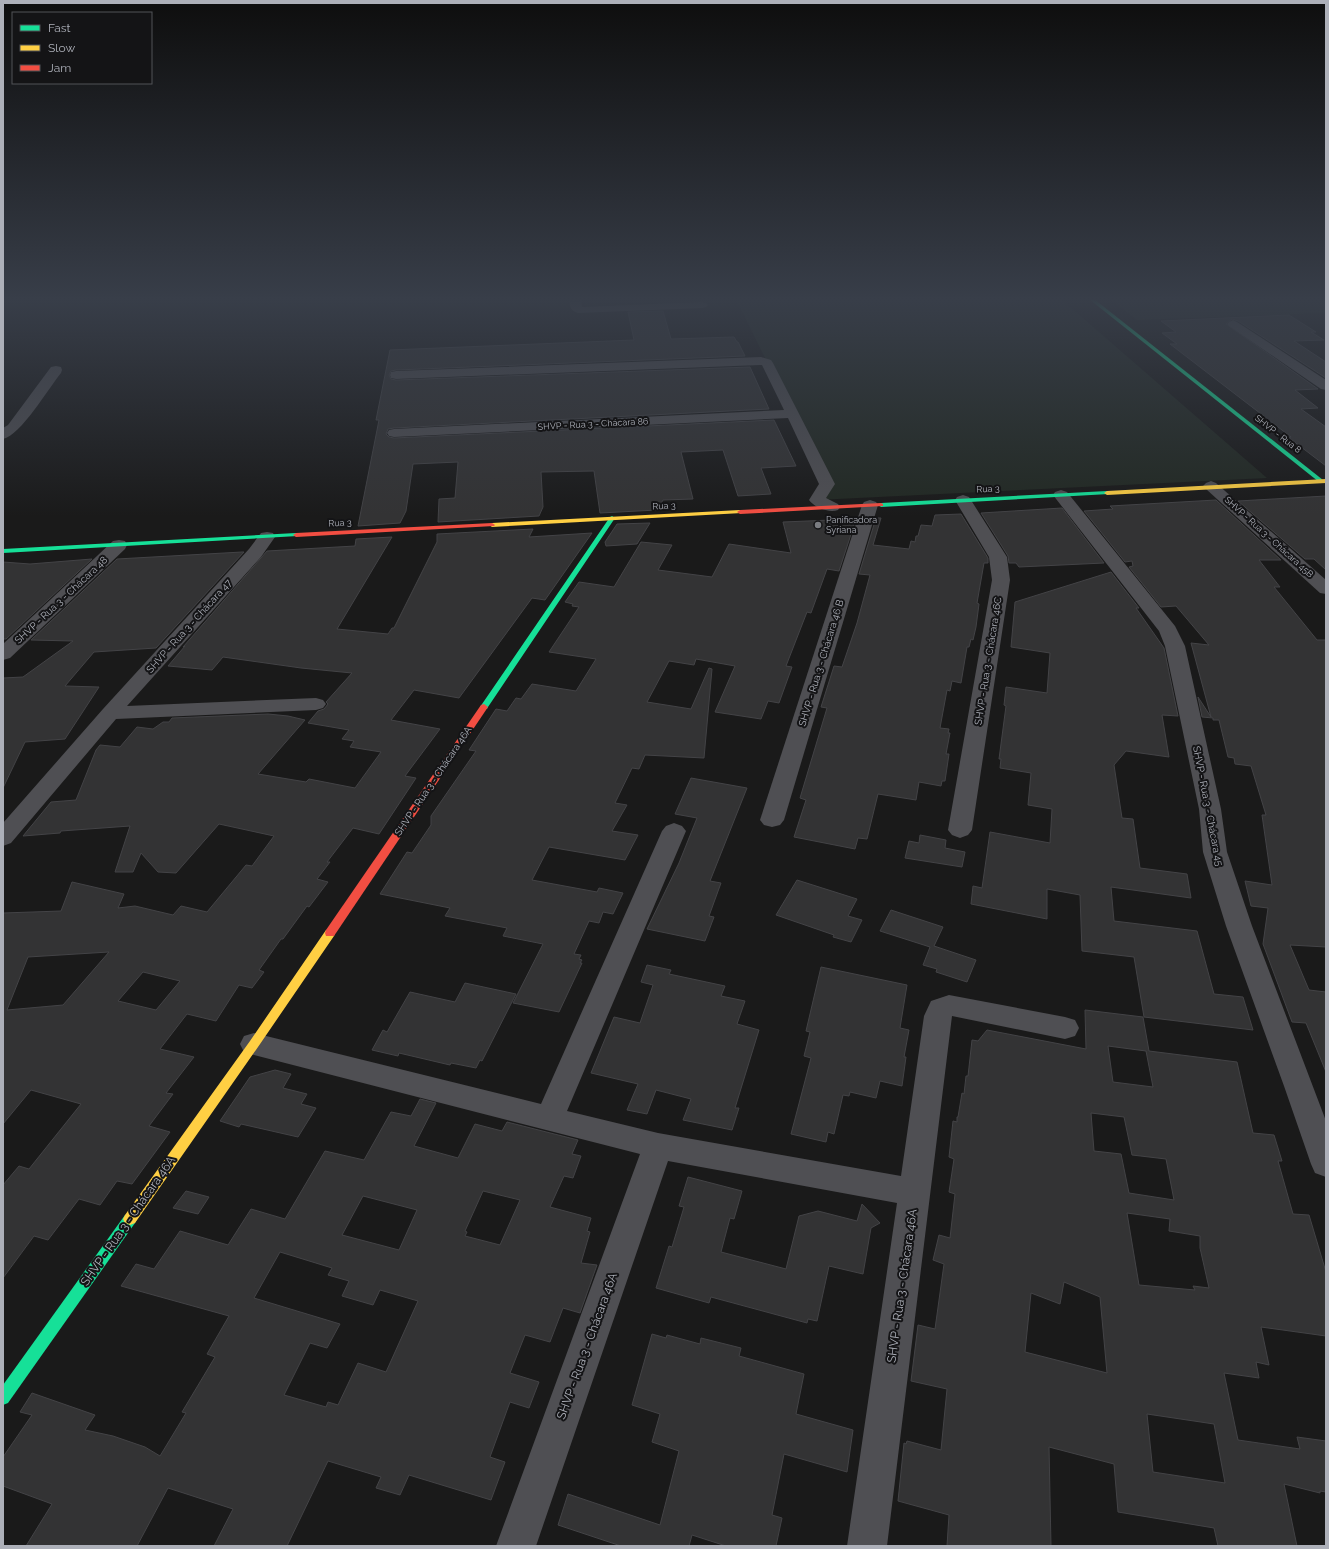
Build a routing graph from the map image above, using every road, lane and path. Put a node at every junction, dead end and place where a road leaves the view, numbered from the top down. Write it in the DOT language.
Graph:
graph roads {
  1 [pos="55,371"];
  2 [pos="493,371"];
  3 [pos="771,371"];
  4 [pos="1183,371"];
  5 [pos="1304,371"];
  6 [pos="396,375"];
  7 [pos="1326,386"];
  8 [pos="793,414"];
  9 [pos="394,433"];
  10 [pos="3,435"];
  11 [pos="1324,481"];
  12 [pos="1211,486"];
  13 [pos="1061,495"];
  14 [pos="964,500"];
  15 [pos="870,505"];
  16 [pos="832,507"];
  17 [pos="612,518"];
  18 [pos="267,537"];
  19 [pos="119,545"];
  20 [pos="3,551"];
  21 [pos="1326,589"];
  22 [pos="3,654"];
  23 [pos="316,704"];
  24 [pos="110,713"];
  25 [pos="772,820"];
  26 [pos="960,830"];
  27 [pos="674,831"];
  28 [pos="3,838"];
  29 [pos="1065,1028"];
  30 [pos="254,1044"];
  31 [pos="549,1119"];
  32 [pos="658,1146"];
  33 [pos="1326,1164"];
  34 [pos="915,1192"];
  35 [pos="3,1398"];
  36 [pos="516,1546"];
  37 [pos="867,1546"];
  1 -- 10 [label="street"];
  2 -- 6 [label="street"];
  3 -- 8 [label="street"];
  4 -- 11 [label="street, SHVP - Rua 8"];
  5 -- 7 [label="street"];
  8 -- 9 [label="street, SHVP - Rua 3 - Chácara 86"];
  8 -- 16 [label="street"];
  11 -- 12 [label="street, Rua 3"];
  12 -- 13 [label="street, Rua 3"];
  12 -- 21 [label="street, SHVP - Rua 3 - Chácara 45B"];
  13 -- 14 [label="street, Rua 3"];
  13 -- 33 [label="street, SHVP - Rua 3 - Chácara 45"];
  14 -- 15 [label="street, Rua 3"];
  14 -- 26 [label="street, SHVP - Rua 3 - Chácara 46C"];
  15 -- 16 [label="street, Rua 3"];
  15 -- 25 [label="street, SHVP - Rua 3 - Chácara 46 B"];
  16 -- 17 [label="street, Rua 3"];
  17 -- 18 [label="street, Rua 3"];
  17 -- 30 [label="street, SHVP - Rua 3 - Chácara 46A"];
  18 -- 19 [label="street, Rua 3"];
  18 -- 24 [label="street, SHVP - Rua 3 - Chácara 47"];
  19 -- 20 [label="street, Rua 3"];
  19 -- 22 [label="street, SHVP - Rua 3 - Chácara 48"];
  23 -- 24 [label="street"];
  24 -- 28 [label="street, SHVP - Rua 3 - Chácara 47"];
  27 -- 31 [label="street"];
  29 -- 34 [label="street, SHVP - Rua 3 - Chácara 46A"];
  30 -- 31 [label="street"];
  30 -- 35 [label="street, SHVP - Rua 3 - Chácara 46A"];
  31 -- 32 [label="street"];
  32 -- 34 [label="street"];
  32 -- 36 [label="street, SHVP - Rua 3 - Chácara 46A"];
  34 -- 37 [label="street, SHVP - Rua 3 - Chácara 46A"];
}
